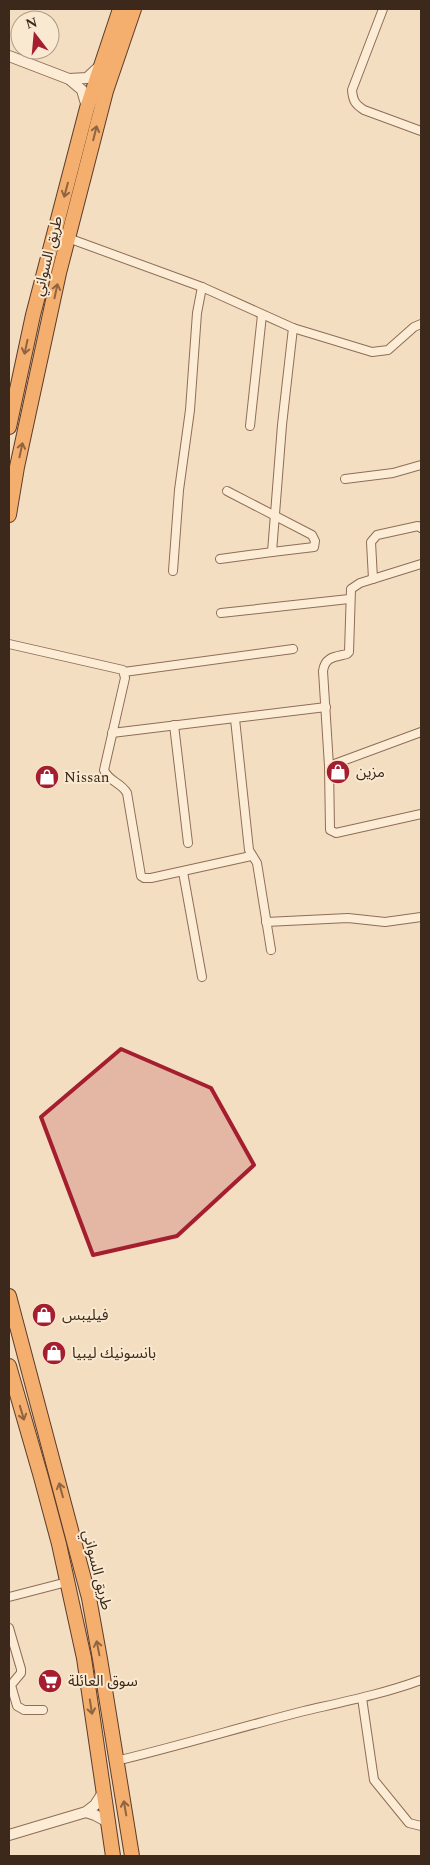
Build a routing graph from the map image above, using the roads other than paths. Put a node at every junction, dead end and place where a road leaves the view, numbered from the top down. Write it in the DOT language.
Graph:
graph roads {
  1 [pos="120,9"];
  2 [pos="134,9"];
  3 [pos="383,9"];
  4 [pos="9,56"];
  5 [pos="102,65"];
  6 [pos="69,79"];
  7 [pos="88,108"];
  8 [pos="421,131"];
  9 [pos="68,238"];
  10 [pos="202,287"];
  11 [pos="262,315"];
  12 [pos="421,324"];
  13 [pos="293,328"];
  14 [pos="250,426"];
  15 [pos="9,427"];
  16 [pos="421,465"];
  17 [pos="345,479"];
  18 [pos="227,491"];
  19 [pos="9,515"];
  20 [pos="275,516"];
  21 [pos="421,528"];
  22 [pos="272,552"];
  23 [pos="220,559"];
  24 [pos="421,564"];
  25 [pos="173,572"];
  26 [pos="373,579"];
  27 [pos="349,599"];
  28 [pos="221,613"];
  29 [pos="9,644"];
  30 [pos="293,649"];
  31 [pos="124,672"];
  32 [pos="326,707"];
  33 [pos="235,719"];
  34 [pos="174,725"];
  35 [pos="112,732"];
  36 [pos="421,732"];
  37 [pos="329,766"];
  38 [pos="421,814"];
  39 [pos="188,844"];
  40 [pos="252,856"];
  41 [pos="182,872"];
  42 [pos="421,917"];
  43 [pos="266,922"];
  44 [pos="271,950"];
  45 [pos="202,976"];
  46 [pos="9,1296"];
  47 [pos="9,1366"];
  48 [pos="67,1582"];
  49 [pos="9,1597"];
  50 [pos="9,1628"];
  51 [pos="421,1680"];
  52 [pos="11,1681"];
  53 [pos="362,1698"];
  54 [pos="43,1710"];
  55 [pos="116,1761"];
  56 [pos="104,1791"];
  57 [pos="86,1812"];
  58 [pos="108,1822"];
  59 [pos="421,1826"];
  60 [pos="9,1834"];
  61 [pos="113,1856"];
  62 [pos="132,1856"];
  1 -- 5 [label="highway, طريق السواني"];
  9 -- 2 [label="highway, طريق السواني, one-way"];
  3 -- 8 [label="street"];
  4 -- 6 [label="street"];
  5 -- 6 [label="street"];
  5 -- 7 [label="highway, طريق السواني"];
  6 -- 7 [label="street"];
  7 -- 15 [label="highway, طريق السواني, one-way"];
  9 -- 10 [label="street"];
  19 -- 9 [label="highway, طريق السواني, one-way"];
  10 -- 11 [label="street"];
  10 -- 25 [label="street"];
  11 -- 13 [label="street"];
  11 -- 14 [label="street"];
  12 -- 13 [label="street"];
  13 -- 20 [label="street"];
  16 -- 17 [label="street"];
  18 -- 20 [label="street"];
  20 -- 22 [label="street"];
  20 -- 22 [label="street"];
  21 -- 26 [label="street"];
  22 -- 23 [label="street"];
  24 -- 26 [label="street"];
  26 -- 27 [label="street"];
  27 -- 28 [label="street"];
  27 -- 32 [label="street"];
  29 -- 31 [label="street"];
  30 -- 31 [label="street"];
  31 -- 35 [label="street"];
  32 -- 33 [label="street"];
  32 -- 37 [label="street"];
  33 -- 34 [label="street"];
  33 -- 40 [label="street"];
  34 -- 35 [label="street"];
  34 -- 39 [label="street"];
  35 -- 41 [label="street"];
  36 -- 37 [label="street"];
  37 -- 38 [label="street"];
  40 -- 41 [label="street"];
  40 -- 43 [label="street"];
  41 -- 45 [label="street"];
  42 -- 43 [label="street"];
  43 -- 44 [label="street"];
  55 -- 46 [label="highway, طريق السواني, one-way"];
  47 -- 48 [label="highway, طريق السواني, one-way"];
  48 -- 49 [label="street"];
  48 -- 56 [label="highway, طريق السواني, one-way"];
  50 -- 52 [label="street"];
  51 -- 53 [label="street"];
  52 -- 54 [label="street"];
  53 -- 55 [label="street"];
  53 -- 59 [label="street"];
  62 -- 55 [label="highway, طريق السواني, one-way"];
  56 -- 57 [label="street"];
  56 -- 58 [label="highway, طريق السواني"];
  57 -- 58 [label="street"];
  57 -- 60 [label="street"];
  58 -- 61 [label="highway, طريق السواني"];
}
